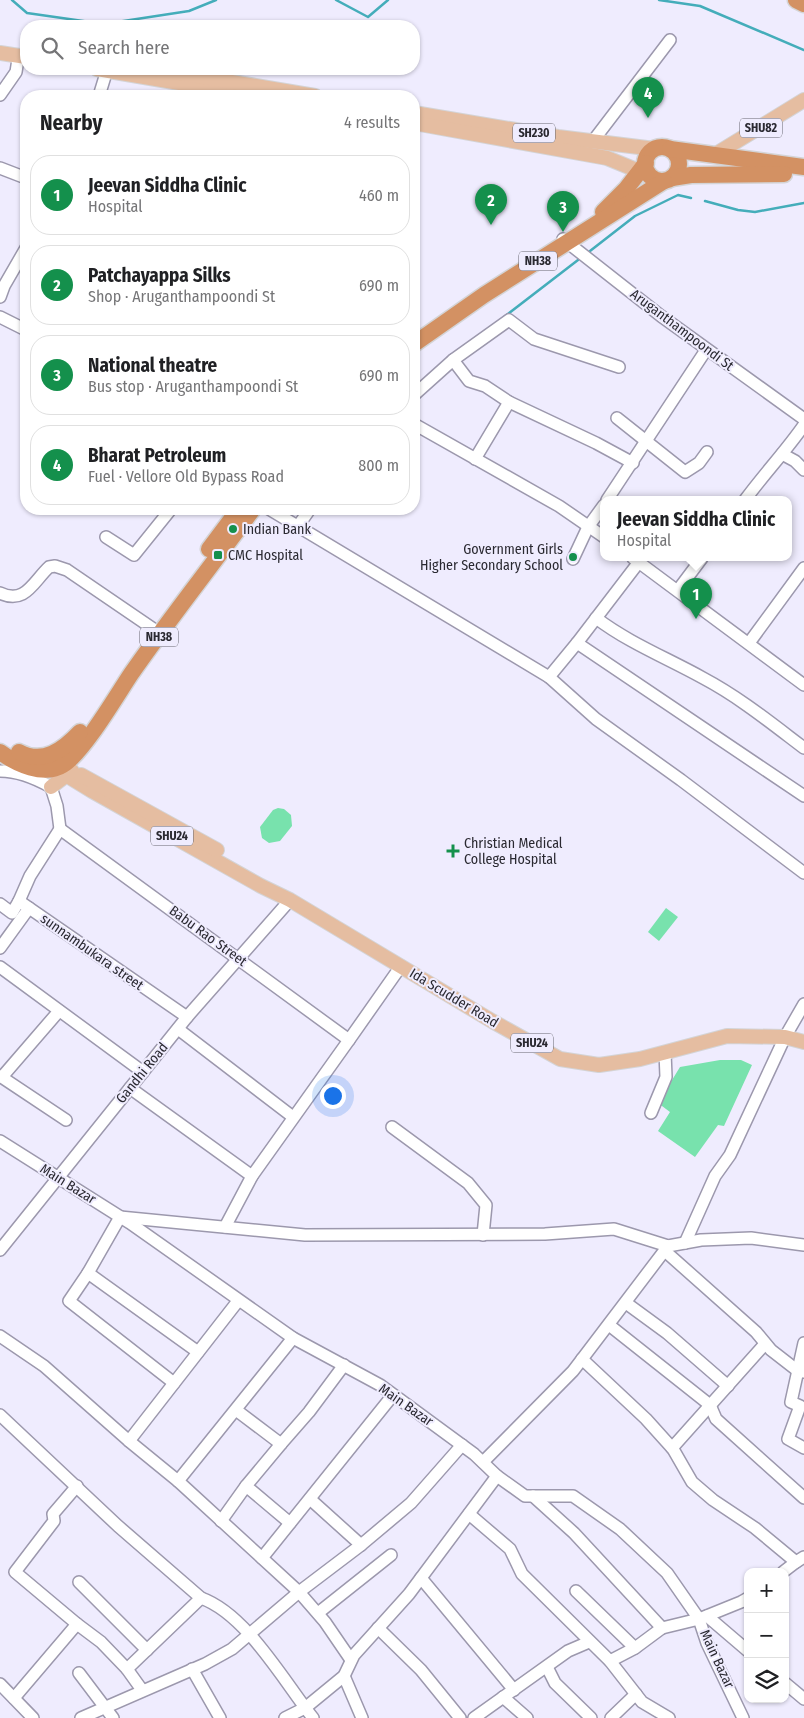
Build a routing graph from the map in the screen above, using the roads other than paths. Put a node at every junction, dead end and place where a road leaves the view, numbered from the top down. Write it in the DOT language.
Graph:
graph roads {
  1 [pos="796,0"];
  2 [pos="804,4"];
  3 [pos="670,40"];
  4 [pos="0,43"];
  5 [pos="20,46"];
  6 [pos="0,52"];
  7 [pos="20,57"];
  8 [pos="20,63"];
  9 [pos="101,75"];
  10 [pos="132,75"];
  11 [pos="191,75"];
  12 [pos="100,90"];
  13 [pos="220,90"];
  14 [pos="280,90"];
  15 [pos="0,95"];
  16 [pos="804,100"];
  17 [pos="420,114"];
  18 [pos="420,124"];
  19 [pos="593,142"];
  20 [pos="662,149"];
  21 [pos="716,154"];
  22 [pos="804,167"];
  23 [pos="0,168"];
  24 [pos="654,174"];
  25 [pos="20,176"];
  26 [pos="804,176"];
  27 [pos="565,240"];
  28 [pos="20,258"];
  29 [pos="1,289"];
  30 [pos="0,317"];
  31 [pos="20,327"];
  32 [pos="420,328"];
  33 [pos="420,340"];
  34 [pos="706,350"];
  35 [pos="453,360"];
  36 [pos="619,367"];
  37 [pos="420,390"];
  38 [pos="509,402"];
  39 [pos="617,418"];
  40 [pos="804,419"];
  41 [pos="804,424"];
  42 [pos="420,427"];
  43 [pos="647,442"];
  44 [pos="706,452"];
  45 [pos="782,454"];
  46 [pos="475,459"];
  47 [pos="633,463"];
  48 [pos="804,470"];
  49 [pos="610,496"];
  50 [pos="748,496"];
  51 [pos="600,510"];
  52 [pos="165,515"];
  53 [pos="235,515"];
  54 [pos="249,515"];
  55 [pos="279,515"];
  56 [pos="306,515"];
  57 [pos="298,526"];
  58 [pos="588,527"];
  59 [pos="600,535"];
  60 [pos="106,537"];
  61 [pos="573,559"];
  62 [pos="635,561"];
  63 [pos="637,561"];
  64 [pos="700,561"];
  65 [pos="804,568"];
  66 [pos="678,590"];
  67 [pos="0,593"];
  68 [pos="596,618"];
  69 [pos="152,628"];
  70 [pos="577,643"];
  71 [pos="749,643"];
  72 [pos="550,678"];
  73 [pos="804,685"];
  74 [pos="804,748"];
  75 [pos="2,752"];
  76 [pos="58,765"];
  77 [pos="0,772"];
  78 [pos="51,788"];
  79 [pos="804,796"];
  80 [pos="60,829"];
  81 [pos="804,873"];
  82 [pos="290,900"];
  83 [pos="19,901"];
  84 [pos="0,904"];
  85 [pos="29,908"];
  86 [pos="0,948"];
  87 [pos="239,958"];
  88 [pos="401,966"];
  89 [pos="0,967"];
  90 [pos="804,1004"];
  91 [pos="59,1011"];
  92 [pos="187,1017"];
  93 [pos="178,1029"];
  94 [pos="785,1037"];
  95 [pos="349,1040"];
  96 [pos="804,1042"];
  97 [pos="666,1052"];
  98 [pos="143,1072"];
  99 [pos="1,1076"];
  100 [pos="130,1088"];
  101 [pos="651,1113"];
  102 [pos="293,1117"];
  103 [pos="66,1120"];
  104 [pos="392,1127"];
  105 [pos="0,1141"];
  106 [pos="252,1176"];
  107 [pos="58,1177"];
  108 [pos="120,1217"];
  109 [pos="225,1227"];
  110 [pos="483,1235"];
  111 [pos="685,1243"];
  112 [pos="804,1245"];
  113 [pos="667,1249"];
  114 [pos="0,1250"];
  115 [pos="88,1273"];
  116 [pos="238,1301"];
  117 [pos="626,1303"];
  118 [pos="609,1325"];
  119 [pos="0,1336"];
  120 [pos="293,1338"];
  121 [pos="765,1344"];
  122 [pos="804,1344"];
  123 [pos="198,1352"];
  124 [pos="582,1359"];
  125 [pos="344,1366"];
  126 [pos="801,1372"];
  127 [pos="174,1383"];
  128 [pos="728,1386"];
  129 [pos="393,1395"];
  130 [pos="710,1405"];
  131 [pos="236,1410"];
  132 [pos="0,1415"];
  133 [pos="129,1441"];
  134 [pos="281,1444"];
  135 [pos="462,1445"];
  136 [pos="672,1448"];
  137 [pos="804,1448"];
  138 [pos="482,1462"];
  139 [pos="498,1476"];
  140 [pos="178,1482"];
  141 [pos="77,1486"];
  142 [pos="246,1486"];
  143 [pos="533,1496"];
  144 [pos="310,1498"];
  145 [pos="804,1498"];
  146 [pos="469,1514"];
  147 [pos="221,1521"];
  148 [pos="290,1523"];
  149 [pos="361,1545"];
  150 [pos="391,1555"];
  151 [pos="262,1558"];
  152 [pos="800,1559"];
  153 [pos="788,1568"];
  154 [pos="421,1578"];
  155 [pos="79,1582"];
  156 [pos="576,1591"];
  157 [pos="299,1592"];
  158 [pos="201,1598"];
  159 [pos="744,1600"];
  160 [pos="318,1613"];
  161 [pos="703,1618"];
  162 [pos="77,1624"];
  163 [pos="378,1628"];
  164 [pos="662,1628"];
  165 [pos="250,1635"];
  166 [pos="589,1642"];
  167 [pos="635,1648"];
  168 [pos="744,1648"];
  169 [pos="147,1650"];
  170 [pos="352,1660"];
  171 [pos="610,1661"];
  172 [pos="547,1666"];
  173 [pos="127,1669"];
  174 [pos="192,1669"];
  175 [pos="79,1673"];
  176 [pos="344,1676"];
  177 [pos="0,1684"];
  178 [pos="789,1686"];
  179 [pos="142,1690"];
  180 [pos="514,1690"];
  181 [pos="636,1694"];
  182 [pos="503,1697"];
  183 [pos="14,1698"];
  184 [pos="804,1699"];
  185 [pos="104,1707"];
  186 [pos="305,1708"];
  187 [pos="34,1718"];
  188 [pos="81,1718"];
  189 [pos="113,1718"];
  190 [pos="220,1718"];
  191 [pos="284,1718"];
  192 [pos="313,1718"];
  193 [pos="362,1718"];
  194 [pos="460,1718"];
  195 [pos="474,1718"];
  196 [pos="527,1718"];
  197 [pos="591,1718"];
  198 [pos="611,1718"];
  199 [pos="669,1718"];
  200 [pos="743,1718"];
  1 -- 2 [label="highway"];
  3 -- 19 [label="street"];
  4 -- 5 [label="main road"];
  6 -- 7 [label="main road"];
  8 -- 15 [label="street"];
  9 -- 12 [label="street"];
  10 -- 13 [label="main road"];
  11 -- 14 [label="main road"];
  16 -- 21 [label="main road, SHU82"];
  17 -- 19 [label="main road, SH230"];
  18 -- 24 [label="main road, SH230"];
  19 -- 20 [label="main road, SH230"];
  20 -- 21 [label="highway"];
  20 -- 24 [label="highway, NH38"];
  20 -- 24 [label="highway, NH38"];
  21 -- 22 [label="highway"];
  23 -- 25 [label="street"];
  24 -- 26 [label="highway, NH38"];
  24 -- 27 [label="highway, NH38"];
  24 -- 27 [label="highway, NH38"];
  27 -- 32 [label="highway, NH38"];
  27 -- 33 [label="highway, NH38"];
  27 -- 34 [label="street, Aruganthampoondi St"];
  28 -- 29 [label="street"];
  30 -- 31 [label="street"];
  34 -- 40 [label="street, Aruganthampoondi St"];
  34 -- 43 [label="street"];
  35 -- 36 [label="street"];
  35 -- 37 [label="street"];
  35 -- 38 [label="street"];
  38 -- 46 [label="street"];
  38 -- 47 [label="street"];
  39 -- 43 [label="street"];
  41 -- 45 [label="street"];
  42 -- 46 [label="street"];
  43 -- 44 [label="street"];
  43 -- 47 [label="street"];
  45 -- 48 [label="street"];
  45 -- 50 [label="street"];
  46 -- 58 [label="street"];
  47 -- 49 [label="street"];
  51 -- 58 [label="street"];
  52 -- 60 [label="street"];
  53 -- 69 [label="highway, NH38"];
  54 -- 76 [label="highway, NH38"];
  55 -- 57 [label="street"];
  56 -- 57 [label="street"];
  57 -- 72 [label="street"];
  58 -- 59 [label="street"];
  58 -- 61 [label="street"];
  62 -- 68 [label="street"];
  63 -- 66 [label="street"];
  64 -- 66 [label="street"];
  65 -- 71 [label="street"];
  66 -- 71 [label="street"];
  67 -- 69 [label="street"];
  68 -- 70 [label="street"];
  68 -- 74 [label="street"];
  69 -- 76 [label="highway, NH38"];
  70 -- 72 [label="street"];
  70 -- 79 [label="street"];
  71 -- 73 [label="street"];
  72 -- 81 [label="street"];
  75 -- 76 [label="highway"];
  76 -- 78 [label="main road"];
  76 -- 82 [label="main road, SHU24"];
  77 -- 78 [label="street"];
  78 -- 80 [label="street"];
  80 -- 83 [label="street"];
  80 -- 87 [label="street, Babu Rao Street"];
  82 -- 87 [label="street, Gandhi Road"];
  82 -- 88 [label="main road, Ida Scudder Road / SHU24"];
  83 -- 84 [label="street"];
  83 -- 85 [label="street, sunnambukara street"];
  85 -- 86 [label="street"];
  85 -- 92 [label="street, sunnambukara street"];
  87 -- 92 [label="street, Gandhi Road"];
  87 -- 95 [label="street, Babu Rao Street"];
  88 -- 95 [label="street"];
  88 -- 97 [label="main road, Ida Scudder Road / SHU24"];
  89 -- 91 [label="street"];
  90 -- 94 [label="street"];
  91 -- 98 [label="street"];
  91 -- 99 [label="street"];
  92 -- 93 [label="street, Gandhi Road"];
  93 -- 98 [label="street, Gandhi Road"];
  93 -- 102 [label="street"];
  94 -- 96 [label="main road, Ida Scudder Road / SHU24"];
  94 -- 97 [label="main road, Ida Scudder Road / SHU24"];
  94 -- 111 [label="street"];
  95 -- 102 [label="street"];
  97 -- 101 [label="street"];
  98 -- 100 [label="street, Gandhi Road"];
  99 -- 103 [label="street"];
  100 -- 106 [label="street"];
  100 -- 107 [label="street, Gandhi Road"];
  102 -- 106 [label="street"];
  104 -- 110 [label="street"];
  105 -- 107 [label="street, Main Bazar"];
  106 -- 109 [label="street"];
  107 -- 108 [label="street, Main Bazar"];
  107 -- 114 [label="street, Gandhi Road"];
  108 -- 109 [label="street"];
  108 -- 115 [label="street"];
  108 -- 116 [label="street, Main Bazar"];
  109 -- 110 [label="street"];
  110 -- 113 [label="street"];
  111 -- 112 [label="street"];
  111 -- 113 [label="street"];
  113 -- 117 [label="street"];
  113 -- 121 [label="street"];
  115 -- 123 [label="street"];
  115 -- 127 [label="street"];
  116 -- 120 [label="street, Main Bazar"];
  116 -- 123 [label="street"];
  117 -- 118 [label="street"];
  117 -- 128 [label="street"];
  118 -- 124 [label="street"];
  118 -- 130 [label="street"];
  119 -- 133 [label="street"];
  120 -- 125 [label="street, Main Bazar"];
  120 -- 131 [label="street"];
  121 -- 126 [label="street"];
  121 -- 128 [label="street"];
  122 -- 126 [label="street"];
  123 -- 127 [label="street"];
  124 -- 136 [label="street"];
  124 -- 138 [label="street"];
  125 -- 129 [label="street, Main Bazar"];
  125 -- 134 [label="street"];
  126 -- 137 [label="street"];
  127 -- 133 [label="street"];
  128 -- 130 [label="street"];
  129 -- 135 [label="street, Main Bazar"];
  129 -- 144 [label="street"];
  130 -- 136 [label="street"];
  130 -- 145 [label="street"];
  131 -- 134 [label="street"];
  131 -- 140 [label="street"];
  132 -- 141 [label="street"];
  133 -- 140 [label="street"];
  134 -- 142 [label="street"];
  135 -- 138 [label="street, Main Bazar"];
  135 -- 149 [label="street"];
  136 -- 152 [label="street"];
  138 -- 139 [label="street, Main Bazar"];
  139 -- 143 [label="street, Main Bazar"];
  139 -- 146 [label="street"];
  140 -- 147 [label="street"];
  141 -- 158 [label="street"];
  141 -- 162 [label="street"];
  142 -- 147 [label="street"];
  142 -- 148 [label="street"];
  143 -- 161 [label="street, Main Bazar"];
  143 -- 164 [label="street"];
  144 -- 148 [label="street"];
  144 -- 149 [label="street"];
  146 -- 154 [label="street"];
  146 -- 166 [label="street"];
  147 -- 151 [label="street"];
  148 -- 151 [label="street"];
  149 -- 157 [label="street"];
  150 -- 160 [label="street"];
  151 -- 157 [label="street"];
  152 -- 153 [label="street"];
  154 -- 163 [label="street"];
  154 -- 180 [label="street"];
  155 -- 169 [label="street"];
  156 -- 167 [label="street"];
  157 -- 160 [label="street"];
  157 -- 165 [label="street"];
  158 -- 165 [label="street"];
  158 -- 169 [label="street"];
  159 -- 161 [label="street"];
  160 -- 170 [label="street"];
  161 -- 164 [label="street"];
  161 -- 168 [label="street"];
  161 -- 200 [label="street, Main Bazar"];
  162 -- 173 [label="street"];
  162 -- 183 [label="street"];
  163 -- 170 [label="street"];
  163 -- 194 [label="street"];
  164 -- 167 [label="street"];
  165 -- 174 [label="street"];
  165 -- 186 [label="street"];
  166 -- 171 [label="street"];
  166 -- 172 [label="street"];
  167 -- 171 [label="street"];
  169 -- 173 [label="street"];
  170 -- 176 [label="street"];
  171 -- 181 [label="street"];
  172 -- 180 [label="street"];
  172 -- 197 [label="street"];
  173 -- 179 [label="street"];
  174 -- 179 [label="street"];
  174 -- 190 [label="street"];
  175 -- 185 [label="street"];
  176 -- 186 [label="street"];
  176 -- 193 [label="street"];
  177 -- 183 [label="street"];
  178 -- 184 [label="street"];
  179 -- 185 [label="street"];
  180 -- 182 [label="street"];
  181 -- 198 [label="street"];
  181 -- 199 [label="street"];
  182 -- 195 [label="street"];
  182 -- 196 [label="street"];
  183 -- 187 [label="street"];
  185 -- 188 [label="street"];
  185 -- 189 [label="street"];
  186 -- 191 [label="street"];
  186 -- 192 [label="street"];
}
